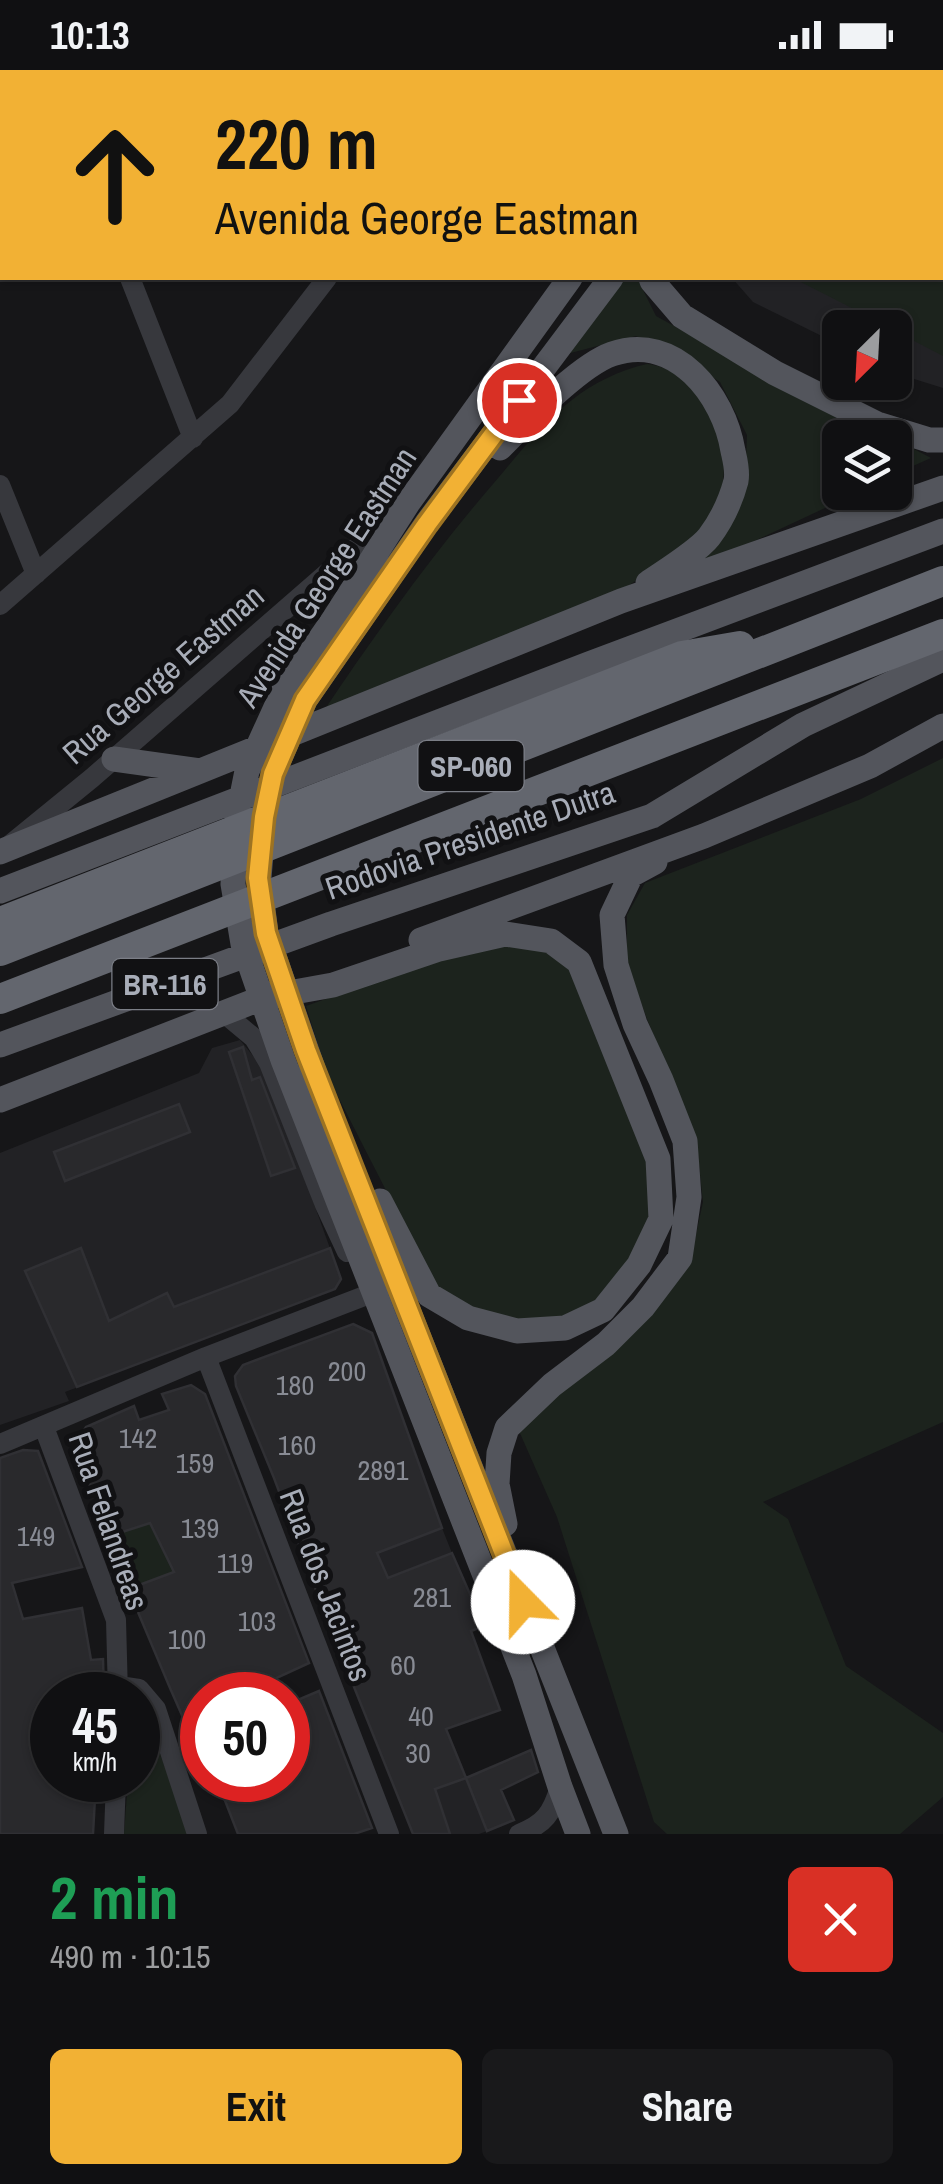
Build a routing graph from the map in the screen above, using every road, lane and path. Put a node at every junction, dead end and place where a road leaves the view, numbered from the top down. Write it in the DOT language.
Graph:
graph roads {
  1 [pos="131,280"];
  2 [pos="325,280"];
  3 [pos="569,280"];
  4 [pos="610,280"];
  5 [pos="652,280"];
  6 [pos="192,438"];
  7 [pos="943,440"];
  8 [pos="0,485"];
  9 [pos="943,488"];
  10 [pos="408,503"];
  11 [pos="427,524"];
  12 [pos="943,531"];
  13 [pos="36,574"];
  14 [pos="943,581"];
  15 [pos="621,602"];
  16 [pos="0,606"];
  17 [pos="341,628"];
  18 [pos="807,634"];
  19 [pos="943,634"];
  20 [pos="943,659"];
  21 [pos="943,726"];
  22 [pos="114,758"];
  23 [pos="200,772"];
  24 [pos="704,836"];
  25 [pos="1,851"];
  26 [pos="0,891"];
  27 [pos="0,922"];
  28 [pos="0,951"];
  29 [pos="262,998"];
  30 [pos="0,999"];
  31 [pos="224,1012"];
  32 [pos="0,1045"];
  33 [pos="295,1055"];
  34 [pos="320,1086"];
  35 [pos="0,1100"];
  36 [pos="367,1295"];
  37 [pos="206,1357"];
  38 [pos="44,1427"];
  39 [pos="0,1444"];
  40 [pos="523,1602"];
  41 [pos="117,1672"];
  42 [pos="524,1674"];
  43 [pos="160,1721"];
  44 [pos="560,1787"];
  45 [pos="115,1802"];
  46 [pos="114,1834"];
  47 [pos="197,1834"];
  48 [pos="389,1834"];
  49 [pos="519,1834"];
  50 [pos="578,1834"];
  51 [pos="616,1834"];
  1 -- 6 [label="street"];
  2 -- 6 [label="street"];
  3 -- 10 [label="main road, Avenida George Eastman"];
  4 -- 11 [label="main road, Avenida George Eastman"];
  5 -- 7 [label="main road"];
  6 -- 13 [label="street"];
  8 -- 13 [label="street"];
  9 -- 15 [label="main road"];
  10 -- 17 [label="main road, Avenida George Eastman"];
  10 -- 22 [label="street, Rua George Eastman"];
  11 -- 15 [label="main road"];
  11 -- 17 [label="main road, Avenida George Eastman"];
  12 -- 26 [label="main road"];
  13 -- 16 [label="street"];
  14 -- 18 [label="highway, Rodovia Presidente Dutra / SP-060"];
  15 -- 23 [label="main road"];
  17 -- 33 [label="main road, Avenida George Eastman"];
  18 -- 27 [label="highway"];
  18 -- 28 [label="highway, Rodovia Presidente Dutra / SP-060"];
  19 -- 30 [label="highway, Rodovia Presidente Dutra / SP-060"];
  20 -- 32 [label="main road, Rodovia Presidente Dutra / BR-116"];
  21 -- 24 [label="main road"];
  22 -- 23 [label="main road"];
  22 -- 25 [label="street, Rua George Eastman"];
  23 -- 25 [label="main road"];
  24 -- 29 [label="main road"];
  24 -- 40 [label="main road"];
  29 -- 31 [label="main road"];
  29 -- 34 [label="main road"];
  31 -- 35 [label="main road"];
  31 -- 36 [label="street"];
  33 -- 34 [label="main road"];
  33 -- 42 [label="main road"];
  34 -- 40 [label="main road"];
  36 -- 37 [label="street"];
  36 -- 42 [label="street"];
  37 -- 38 [label="street"];
  37 -- 48 [label="street, Rua dos Jacintos"];
  38 -- 39 [label="street"];
  38 -- 41 [label="street, Rua Felandreas"];
  40 -- 51 [label="main road"];
  42 -- 44 [label="main road"];
  43 -- 47 [label="street"];
  44 -- 49 [label="street"];
  44 -- 50 [label="main road"];
  45 -- 46 [label="street"];
}
